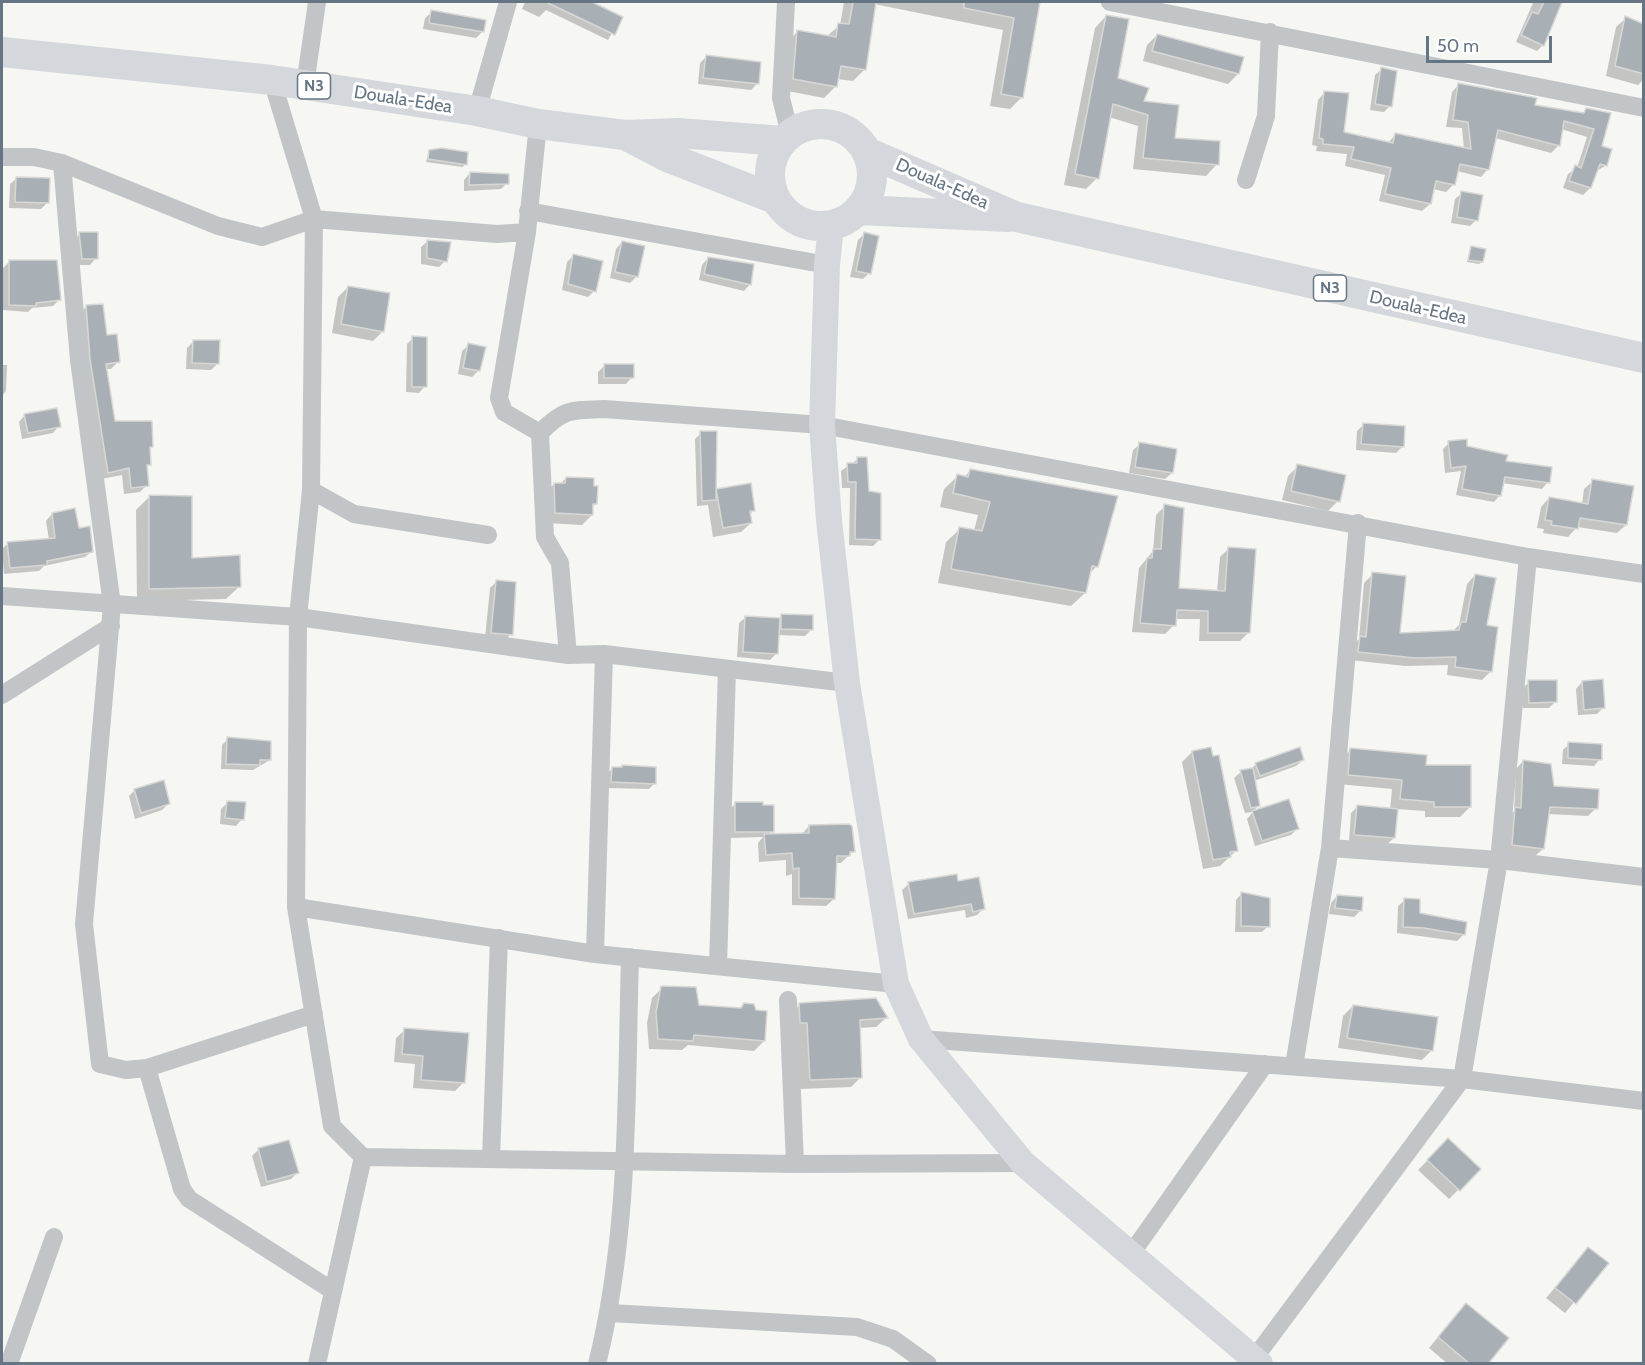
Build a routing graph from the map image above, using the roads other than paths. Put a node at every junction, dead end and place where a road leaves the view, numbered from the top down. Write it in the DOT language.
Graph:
graph roads {
  1 [pos="317,2"];
  2 [pos="508,2"];
  3 [pos="786,2"];
  4 [pos="1110,2"];
  5 [pos="1159,6"];
  6 [pos="1270,32"];
  7 [pos="2,52"];
  8 [pos="272,80"];
  9 [pos="305,85"];
  10 [pos="1644,108"];
  11 [pos="477,111"];
  12 [pos="538,123"];
  13 [pos="625,135"];
  14 [pos="786,137"];
  15 [pos="867,152"];
  16 [pos="2,157"];
  17 [pos="62,163"];
  18 [pos="1246,180"];
  19 [pos="775,199"];
  20 [pos="859,210"];
  21 [pos="528,211"];
  22 [pos="1017,217"];
  23 [pos="314,219"];
  24 [pos="831,226"];
  25 [pos="527,232"];
  26 [pos="827,265"];
  27 [pos="1644,358"];
  28 [pos="822,424"];
  29 [pos="540,433"];
  30 [pos="311,490"];
  31 [pos="1358,523"];
  32 [pos="488,535"];
  33 [pos="1528,558"];
  34 [pos="1644,574"];
  35 [pos="2,596"];
  36 [pos="112,605"];
  37 [pos="298,617"];
  38 [pos="111,626"];
  39 [pos="604,654"];
  40 [pos="568,655"];
  41 [pos="726,669"];
  42 [pos="847,683"];
  43 [pos="2,695"];
  44 [pos="1330,848"];
  45 [pos="1499,860"];
  46 [pos="1644,877"];
  47 [pos="296,907"];
  48 [pos="499,938"];
  49 [pos="596,954"];
  50 [pos="630,957"];
  51 [pos="718,966"];
  52 [pos="896,984"];
  53 [pos="788,1000"];
  54 [pos="314,1014"];
  55 [pos="921,1039"];
  56 [pos="1264,1064"];
  57 [pos="1294,1066"];
  58 [pos="147,1068"];
  59 [pos="1462,1079"];
  60 [pos="1644,1101"];
  61 [pos="363,1157"];
  62 [pos="491,1159"];
  63 [pos="624,1160"];
  64 [pos="1023,1163"];
  65 [pos="795,1164"];
  66 [pos="54,1237"];
  67 [pos="1131,1254"];
  68 [pos="333,1291"];
  69 [pos="610,1312"];
  70 [pos="1255,1362"];
  71 [pos="9,1364"];
  72 [pos="317,1364"];
  73 [pos="597,1364"];
  74 [pos="928,1364"];
  1 -- 9 [label="street"];
  2 -- 11 [label="street"];
  3 -- 14 [label="street"];
  4 -- 5 [label="street"];
  5 -- 6 [label="street"];
  6 -- 10 [label="street"];
  6 -- 18 [label="street"];
  7 -- 8 [label="highway, Douala-Edea / N3"];
  8 -- 9 [label="highway, Douala-Edea / N3"];
  8 -- 23 [label="street"];
  9 -- 11 [label="highway, Douala-Edea / N3"];
  11 -- 12 [label="highway, Douala-Edea / N3"];
  12 -- 13 [label="highway, Douala-Edea / N3"];
  12 -- 21 [label="street"];
  13 -- 14 [label="highway, Douala-Edea / N3"];
  13 -- 19 [label="highway, Douala-Edea / N3"];
  14 -- 15 [label="highway, N3"];
  14 -- 19 [label="highway"];
  15 -- 20 [label="highway"];
  15 -- 22 [label="highway, Douala-Edea / N3"];
  16 -- 17 [label="street"];
  17 -- 23 [label="street"];
  17 -- 36 [label="street"];
  19 -- 24 [label="highway, N3"];
  20 -- 22 [label="highway, Douala-Edea / N3"];
  20 -- 24 [label="highway"];
  21 -- 25 [label="street"];
  21 -- 26 [label="street"];
  22 -- 27 [label="highway, Douala-Edea / N3"];
  23 -- 25 [label="street"];
  23 -- 30 [label="street"];
  24 -- 26 [label="main road"];
  25 -- 29 [label="street"];
  26 -- 28 [label="main road"];
  28 -- 29 [label="street"];
  28 -- 31 [label="street"];
  28 -- 42 [label="main road"];
  29 -- 40 [label="street"];
  30 -- 32 [label="street"];
  30 -- 37 [label="street"];
  31 -- 33 [label="street"];
  31 -- 44 [label="street"];
  33 -- 34 [label="street"];
  33 -- 45 [label="street"];
  35 -- 36 [label="street"];
  36 -- 37 [label="street"];
  36 -- 38 [label="street"];
  37 -- 40 [label="street"];
  37 -- 47 [label="street"];
  38 -- 43 [label="street"];
  38 -- 58 [label="street"];
  39 -- 40 [label="street"];
  39 -- 41 [label="street"];
  39 -- 49 [label="street"];
  41 -- 42 [label="street"];
  41 -- 51 [label="street"];
  42 -- 52 [label="main road"];
  44 -- 45 [label="street"];
  44 -- 57 [label="street"];
  45 -- 46 [label="street"];
  45 -- 59 [label="street"];
  47 -- 48 [label="street"];
  47 -- 54 [label="street"];
  48 -- 49 [label="street"];
  48 -- 62 [label="street"];
  49 -- 50 [label="street"];
  50 -- 51 [label="street"];
  50 -- 63 [label="street"];
  51 -- 52 [label="street"];
  52 -- 55 [label="main road"];
  53 -- 65 [label="street"];
  54 -- 58 [label="street"];
  54 -- 61 [label="street"];
  55 -- 56 [label="street"];
  55 -- 64 [label="main road"];
  56 -- 57 [label="street"];
  56 -- 67 [label="street"];
  57 -- 59 [label="street"];
  58 -- 68 [label="street"];
  59 -- 60 [label="street"];
  59 -- 70 [label="street"];
  61 -- 62 [label="street"];
  61 -- 68 [label="street"];
  62 -- 63 [label="street"];
  63 -- 65 [label="street"];
  63 -- 69 [label="street"];
  64 -- 65 [label="street"];
  64 -- 67 [label="main road"];
  66 -- 71 [label="street"];
  67 -- 70 [label="main road"];
  68 -- 72 [label="street"];
  69 -- 73 [label="street"];
  69 -- 74 [label="street"];
}
